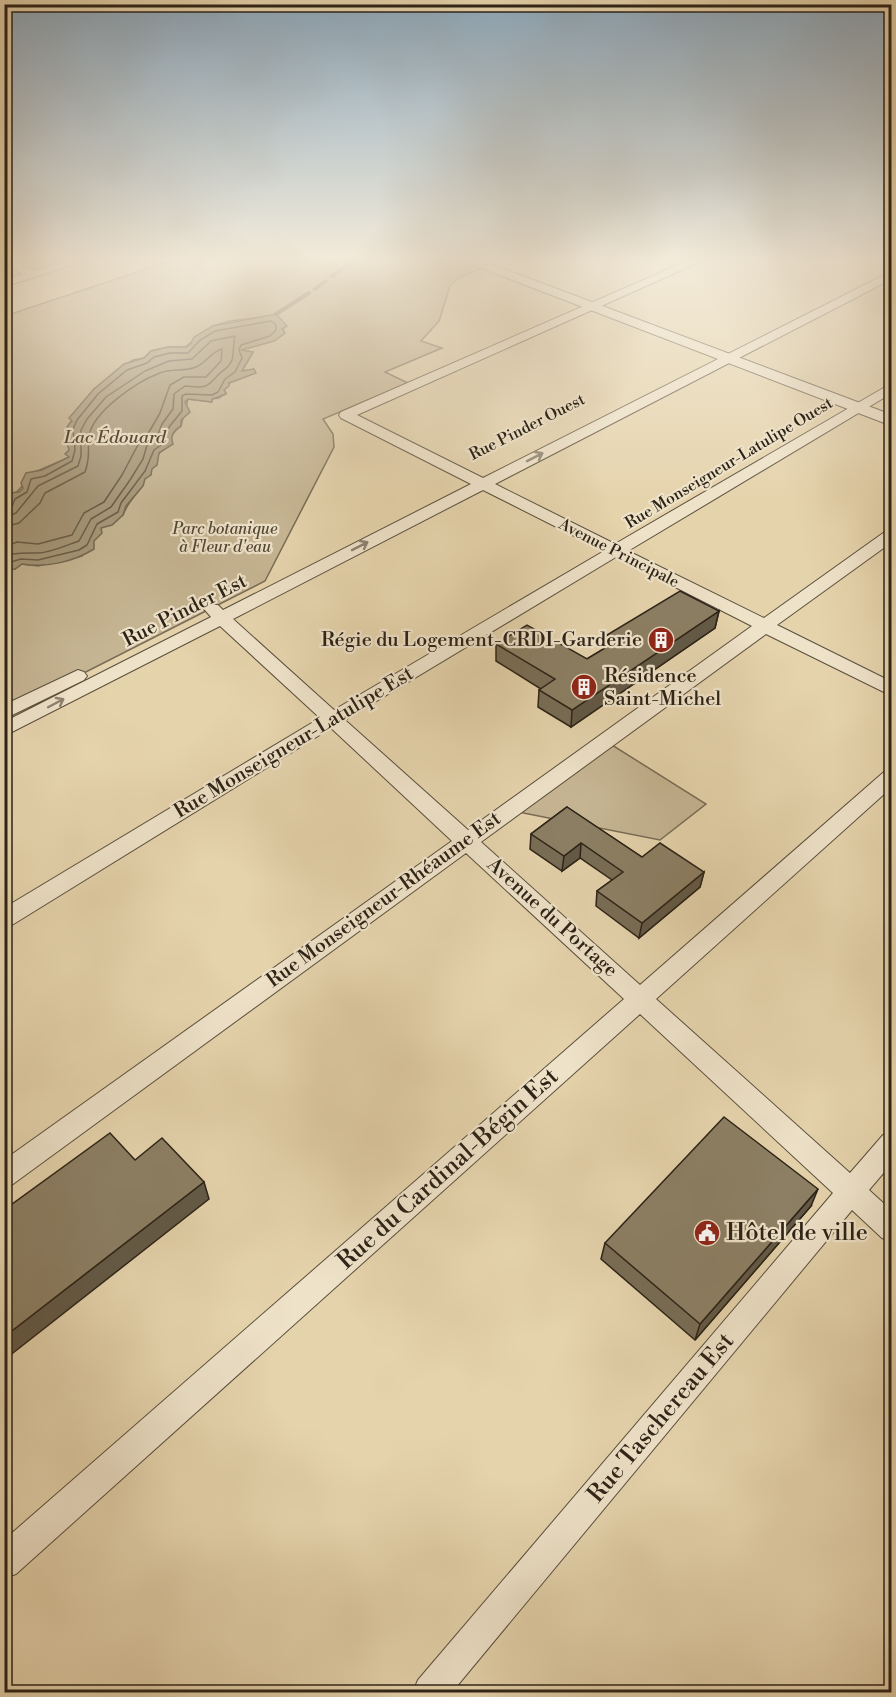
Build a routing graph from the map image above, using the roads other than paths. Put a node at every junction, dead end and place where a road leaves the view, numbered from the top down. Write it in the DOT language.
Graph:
graph roads {
  1 [pos="516,340"];
  2 [pos="680,340"];
  3 [pos="734,340"];
  4 [pos="764,340"];
  5 [pos="711,352"];
  6 [pos="728,359"];
  7 [pos="891,387"];
  8 [pos="857,408"];
  9 [pos="594,412"];
  10 [pos="891,421"];
  11 [pos="475,477"];
  12 [pos="891,534"];
  13 [pos="616,551"];
  14 [pos="216,613"];
  15 [pos="763,625"];
  16 [pos="891,690"];
  17 [pos="4,713"];
  18 [pos="334,718"];
  19 [pos="4,730"];
  20 [pos="891,776"];
  21 [pos="467,840"];
  22 [pos="4,919"];
  23 [pos="640,998"];
  24 [pos="891,1143"];
  25 [pos="4,1176"];
  26 [pos="851,1192"];
  27 [pos="891,1229"];
  28 [pos="4,1563"];
  29 [pos="430,1692"];
  1 -- 11 [label="street, Avenue Principale"];
  2 -- 5 [label="street"];
  3 -- 5 [label="street, Rue Pinder Ouest"];
  4 -- 6 [label="street, Rue Pinder Ouest"];
  5 -- 6 [label="street"];
  5 -- 9 [label="street, Rue Pinder Ouest"];
  6 -- 8 [label="street"];
  11 -- 6 [label="street, Rue Pinder Ouest, one-way"];
  7 -- 8 [label="street, Rue Monseigneur-Latulipe Ouest"];
  8 -- 10 [label="street"];
  8 -- 13 [label="street, Rue Monseigneur-Latulipe Ouest"];
  11 -- 13 [label="street, Avenue Principale"];
  11 -- 14 [label="street, Rue Pinder Est"];
  12 -- 15 [label="street, Rue Monseigneur-Rhéaume Est"];
  13 -- 15 [label="street, Avenue Principale"];
  13 -- 18 [label="street, Rue Monseigneur-Latulipe Est"];
  14 -- 17 [label="street, Rue Pinder Est"];
  14 -- 18 [label="street, Avenue du Portage"];
  19 -- 14 [label="street, Rue Pinder Est, one-way"];
  15 -- 16 [label="street, Avenue Principale"];
  15 -- 21 [label="street, Rue Monseigneur-Rhéaume Est"];
  18 -- 21 [label="street, Avenue du Portage"];
  18 -- 22 [label="street, Rue Monseigneur-Latulipe Est"];
  20 -- 23 [label="street, Rue du Cardinal-Bégin Est"];
  21 -- 23 [label="street, Avenue du Portage"];
  21 -- 25 [label="street, Rue Monseigneur-Rhéaume Est"];
  23 -- 26 [label="street, Avenue du Portage"];
  23 -- 28 [label="street, Rue du Cardinal-Bégin Est"];
  24 -- 26 [label="street, Rue Taschereau Est"];
  26 -- 27 [label="street, Avenue du Portage"];
  26 -- 29 [label="street, Rue Taschereau Est"];
}
